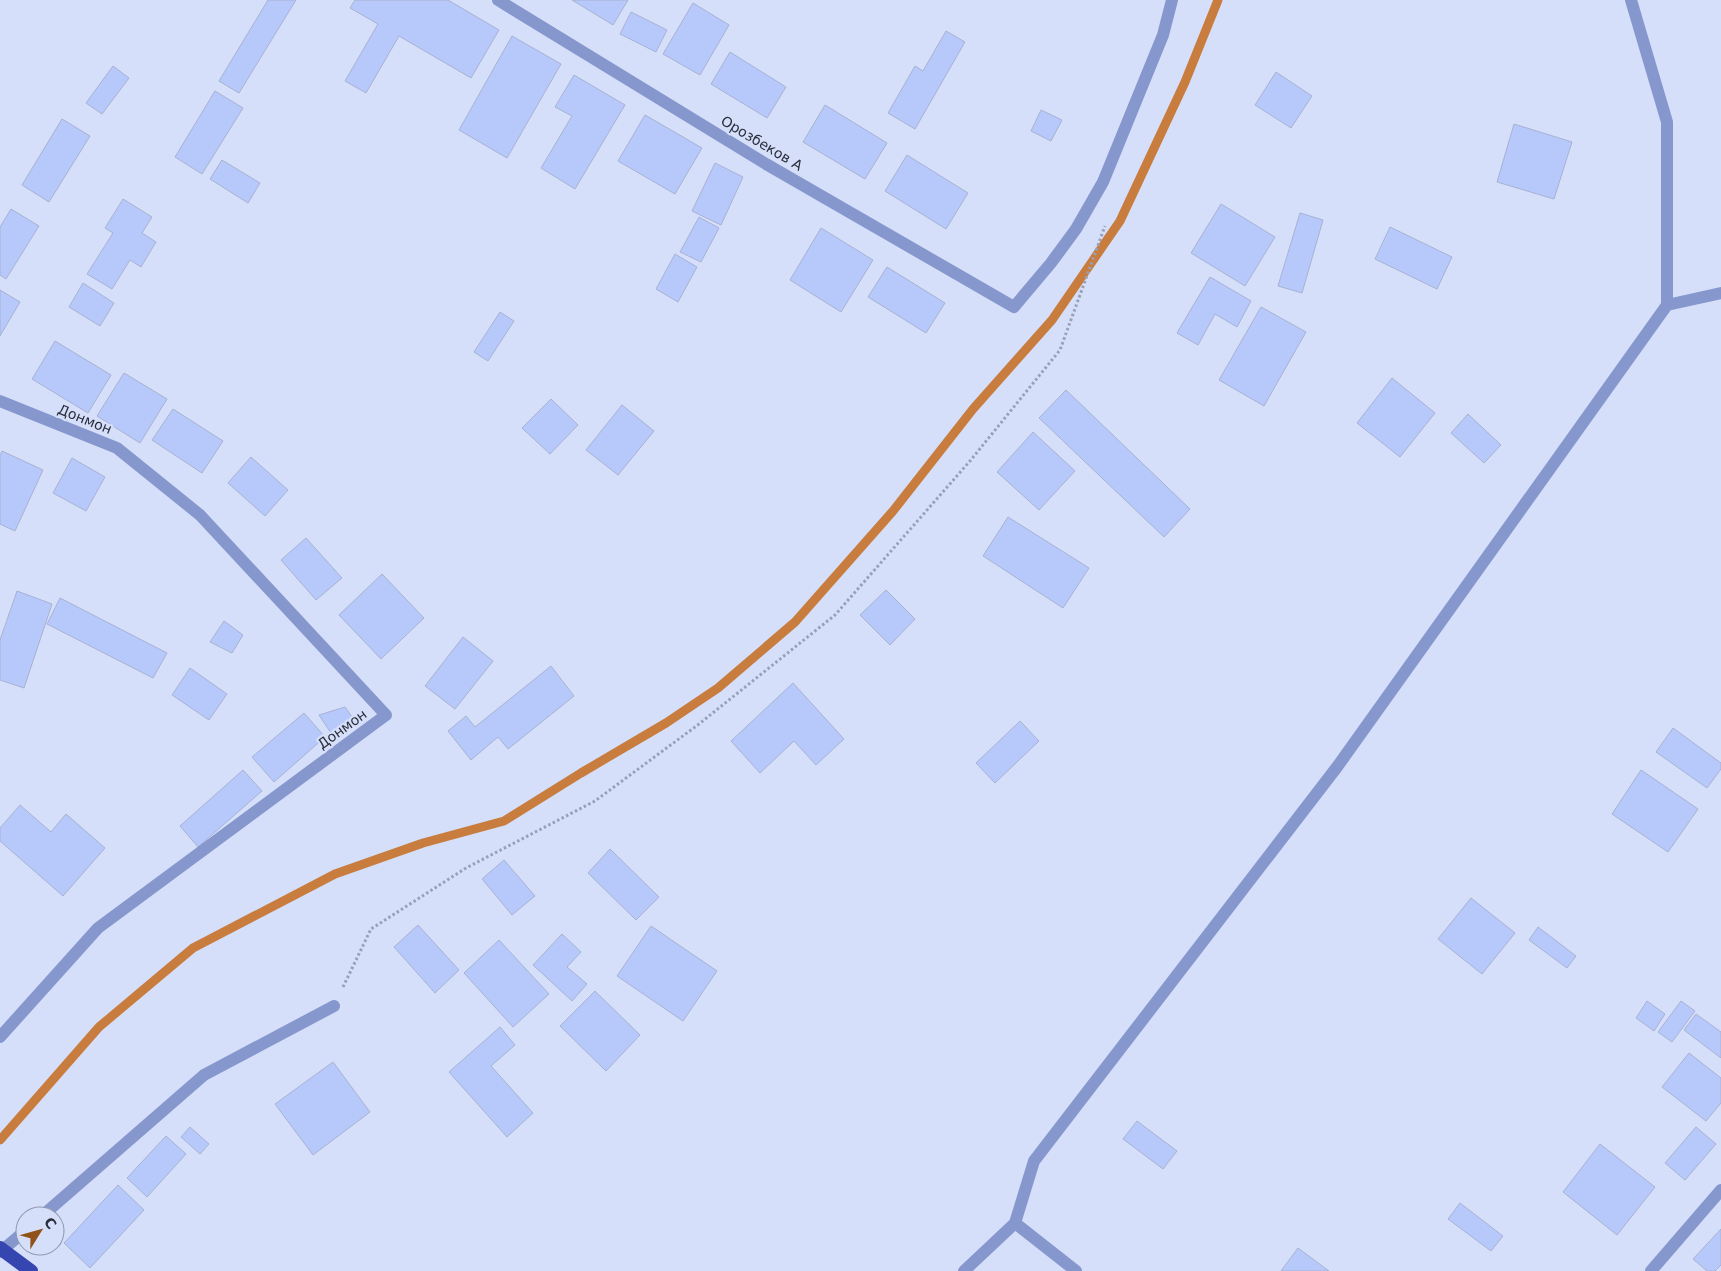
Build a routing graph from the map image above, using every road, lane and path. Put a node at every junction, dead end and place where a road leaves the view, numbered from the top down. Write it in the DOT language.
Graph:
graph roads {
  1 [pos="498,0"];
  2 [pos="1172,0"];
  3 [pos="1631,0"];
  4 [pos="1105,225"];
  5 [pos="1721,293"];
  6 [pos="1667,305"];
  7 [pos="0,401"];
  8 [pos="334,1006"];
  9 [pos="0,1036"];
  10 [pos="1721,1190"];
  11 [pos="53,1206"];
  12 [pos="1015,1223"];
  13 [pos="15,1239"];
  14 [pos="1,1250"];
  15 [pos="31,1271"];
  16 [pos="964,1271"];
  17 [pos="1076,1271"];
  18 [pos="1651,1271"];
  1 -- 2 [label="street, Орозбеков А"];
  3 -- 6 [label="street"];
  4 -- 8 [label="path"];
  5 -- 6 [label="street"];
  6 -- 12 [label="street"];
  7 -- 9 [label="street, Донмон"];
  8 -- 11 [label="street"];
  10 -- 18 [label="street"];
  12 -- 16 [label="street"];
  12 -- 17 [label="street"];
  13 -- 14 [label="street"];
  14 -- 15 [label="highway"];
}
